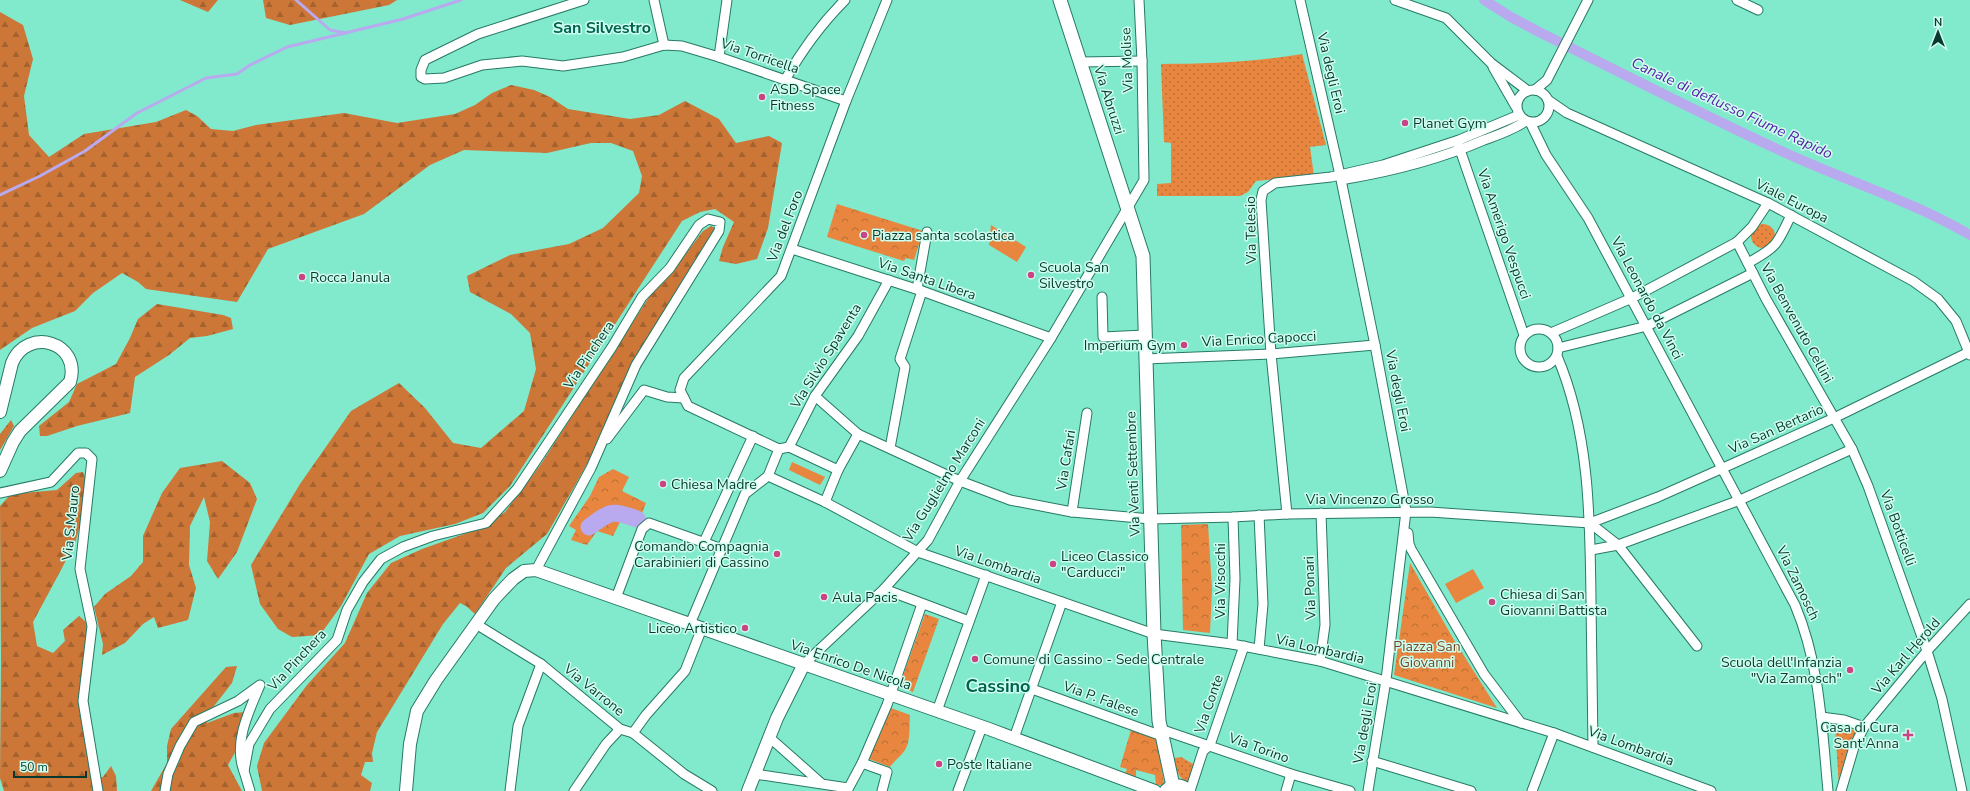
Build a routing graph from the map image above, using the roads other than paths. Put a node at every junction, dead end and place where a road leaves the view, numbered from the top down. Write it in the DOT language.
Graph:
graph roads {
  1 [pos="584,0"];
  2 [pos="654,0"];
  3 [pos="727,0"];
  4 [pos="845,0"];
  5 [pos="887,0"];
  6 [pos="1060,0"];
  7 [pos="1139,0"];
  8 [pos="1300,0"];
  9 [pos="1395,0"];
  10 [pos="1588,0"];
  11 [pos="1737,0"];
  12 [pos="1758,10"];
  13 [pos="664,45"];
  14 [pos="720,56"];
  15 [pos="1142,61"];
  16 [pos="1080,62"];
  17 [pos="1491,63"];
  18 [pos="785,80"];
  19 [pos="1547,80"];
  20 [pos="1532,90"];
  21 [pos="1546,98"];
  22 [pos="846,101"];
  23 [pos="1518,111"];
  24 [pos="1567,113"];
  25 [pos="1546,115"];
  26 [pos="1528,122"];
  27 [pos="1457,141"];
  28 [pos="1541,145"];
  29 [pos="1460,150"];
  30 [pos="1340,178"];
  31 [pos="1768,203"];
  32 [pos="1127,210"];
  33 [pos="1791,215"];
  34 [pos="928,232"];
  35 [pos="1737,242"];
  36 [pos="792,249"];
  37 [pos="1748,263"];
  38 [pos="1753,273"];
  39 [pos="889,280"];
  40 [pos="919,290"];
  41 [pos="1102,297"];
  42 [pos="1632,298"];
  43 [pos="1647,326"];
  44 [pos="1551,333"];
  45 [pos="1144,335"];
  46 [pos="1524,335"];
  47 [pos="1051,338"];
  48 [pos="1375,345"];
  49 [pos="1558,352"];
  50 [pos="1969,353"];
  51 [pos="1271,354"];
  52 [pos="1145,359"];
  53 [pos="815,396"];
  54 [pos="684,398"];
  55 [pos="0,412"];
  56 [pos="1087,412"];
  57 [pos="1834,418"];
  58 [pos="858,434"];
  59 [pos="753,436"];
  60 [pos="600,448"];
  61 [pos="784,448"];
  62 [pos="890,448"];
  63 [pos="1852,449"];
  64 [pos="1723,468"];
  65 [pos="838,470"];
  66 [pos="0,471"];
  67 [pos="768,476"];
  68 [pos="960,481"];
  69 [pos="0,493"];
  70 [pos="1740,500"];
  71 [pos="825,502"];
  72 [pos="1406,511"];
  73 [pos="1072,512"];
  74 [pos="1321,513"];
  75 [pos="1287,514"];
  76 [pos="1259,516"];
  77 [pos="1233,517"];
  78 [pos="1151,519"];
  79 [pos="1590,523"];
  80 [pos="704,542"];
  81 [pos="1408,544"];
  82 [pos="1618,545"];
  83 [pos="722,549"];
  84 [pos="1591,550"];
  85 [pos="1402,551"];
  86 [pos="918,552"];
  87 [pos="536,570"];
  88 [pos="986,576"];
  89 [pos="884,589"];
  90 [pos="616,598"];
  91 [pos="1062,602"];
  92 [pos="922,604"];
  93 [pos="1970,604"];
  94 [pos="969,621"];
  95 [pos="476,624"];
  96 [pos="690,624"];
  97 [pos="702,628"];
  98 [pos="1154,634"];
  99 [pos="1232,644"];
  100 [pos="1244,646"];
  101 [pos="1697,646"];
  102 [pos="1259,649"];
  103 [pos="1927,651"];
  104 [pos="1320,661"];
  105 [pos="541,664"];
  106 [pos="804,664"];
  107 [pos="1386,680"];
  108 [pos="1032,688"];
  109 [pos="890,695"];
  110 [pos="937,711"];
  111 [pos="1821,717"];
  112 [pos="1521,723"];
  113 [pos="982,727"];
  114 [pos="1864,727"];
  115 [pos="620,729"];
  116 [pos="1161,732"];
  117 [pos="633,733"];
  118 [pos="1554,733"];
  119 [pos="769,737"];
  120 [pos="1014,738"];
  121 [pos="1210,745"];
  122 [pos="1593,747"];
  123 [pos="1372,761"];
  124 [pos="862,763"];
  125 [pos="244,771"];
  126 [pos="754,774"];
  127 [pos="1291,774"];
  128 [pos="821,783"];
  129 [pos="1169,788"];
  130 [pos="847,790"];
  131 [pos="98,791"];
  132 [pos="165,791"];
  133 [pos="250,791"];
  134 [pos="406,791"];
  135 [pos="510,791"];
  136 [pos="574,791"];
  137 [pos="712,791"];
  138 [pos="748,791"];
  139 [pos="882,791"];
  140 [pos="958,791"];
  141 [pos="1155,791"];
  142 [pos="1189,791"];
  143 [pos="1286,791"];
  144 [pos="1350,791"];
  145 [pos="1368,791"];
  146 [pos="1471,791"];
  147 [pos="1532,791"];
  148 [pos="1708,791"];
  149 [pos="1828,791"];
  150 [pos="1841,791"];
  151 [pos="1962,791"];
  1 -- 13 [label="street, Via Torricella"];
  2 -- 13 [label="street"];
  3 -- 14 [label="street"];
  4 -- 18 [label="street"];
  5 -- 22 [label="street, Via del Foro"];
  6 -- 16 [label="main road, Via Abruzzi"];
  7 -- 15 [label="street, Via Molise"];
  8 -- 30 [label="street, Via degli Eroi"];
  9 -- 17 [label="street"];
  10 -- 19 [label="street"];
  11 -- 12 [label="street"];
  13 -- 14 [label="street, Via Torricella"];
  14 -- 18 [label="street, Via Torricella"];
  15 -- 16 [label="street"];
  15 -- 32 [label="street, Via Molise"];
  16 -- 32 [label="main road, Via Abruzzi"];
  17 -- 20 [label="street"];
  17 -- 23 [label="street"];
  18 -- 22 [label="street, Via Torricella"];
  19 -- 20 [label="street"];
  19 -- 21 [label="street"];
  20 -- 21 [label="street"];
  20 -- 23 [label="street"];
  21 -- 24 [label="street, Viale Europa"];
  21 -- 25 [label="street"];
  22 -- 36 [label="street, Via del Foro"];
  23 -- 26 [label="street"];
  23 -- 27 [label="street, Via Telesio"];
  24 -- 25 [label="street, Viale Europa"];
  24 -- 31 [label="street, Viale Europa"];
  25 -- 26 [label="street"];
  25 -- 28 [label="street"];
  26 -- 28 [label="street, Via Leonardo da Vinci"];
  26 -- 29 [label="street, Via Telesio"];
  27 -- 29 [label="street, Via Amerigo Vespucci"];
  27 -- 30 [label="street, Via Telesio"];
  28 -- 42 [label="street, Via Leonardo da Vinci"];
  29 -- 30 [label="street, Via Telesio"];
  29 -- 46 [label="street, Via Amerigo Vespucci"];
  30 -- 48 [label="street, Via degli Eroi"];
  30 -- 51 [label="street, Via Telesio"];
  31 -- 33 [label="street, Viale Europa"];
  31 -- 35 [label="street"];
  32 -- 45 [label="main road, Via Venti Settembre"];
  32 -- 47 [label="street, Via Guglielmo Marconi"];
  33 -- 37 [label="street"];
  33 -- 50 [label="street, Viale Europa"];
  34 -- 40 [label="street"];
  35 -- 37 [label="street, Via Benvenuto Cellini"];
  35 -- 42 [label="street"];
  36 -- 39 [label="street, Via Santa Libera"];
  36 -- 54 [label="street, Via del Foro"];
  37 -- 38 [label="street, Via Benvenuto Cellini"];
  38 -- 43 [label="street"];
  38 -- 57 [label="street, Via Benvenuto Cellini"];
  39 -- 40 [label="street, Via Santa Libera"];
  39 -- 53 [label="street, Via Silvio Spaventa"];
  40 -- 47 [label="street, Via Santa Libera"];
  40 -- 62 [label="street"];
  41 -- 45 [label="street"];
  42 -- 43 [label="street, Via Leonardo da Vinci"];
  42 -- 44 [label="street"];
  43 -- 49 [label="street"];
  43 -- 64 [label="street, Via Leonardo da Vinci"];
  44 -- 46 [label="street"];
  44 -- 49 [label="street"];
  45 -- 52 [label="main road, Via Venti Settembre"];
  46 -- 49 [label="street"];
  47 -- 68 [label="street, Via Guglielmo Marconi"];
  48 -- 51 [label="street, Via Enrico Capocci"];
  48 -- 72 [label="street, Via degli Eroi"];
  49 -- 79 [label="street"];
  50 -- 57 [label="street, Via San Bertario"];
  51 -- 52 [label="street, Via Enrico Capocci"];
  51 -- 75 [label="street, Via Telesio"];
  52 -- 78 [label="main road, Via Venti Settembre"];
  53 -- 58 [label="street"];
  53 -- 61 [label="street, Via Silvio Spaventa"];
  54 -- 59 [label="street"];
  54 -- 60 [label="street"];
  55 -- 66 [label="street"];
  56 -- 73 [label="street, Via Cafari"];
  57 -- 63 [label="street, Via Botticelli"];
  57 -- 64 [label="street, Via San Bertario"];
  58 -- 62 [label="street"];
  58 -- 65 [label="street"];
  59 -- 61 [label="street"];
  59 -- 80 [label="street"];
  60 -- 87 [label="street, Via Pinchera"];
  60 -- 125 [label="street, Via Pinchera"];
  61 -- 65 [label="street"];
  61 -- 67 [label="street, Via Silvio Spaventa"];
  62 -- 68 [label="street"];
  63 -- 70 [label="street"];
  63 -- 103 [label="street, Via Botticelli"];
  64 -- 70 [label="street, Via Zamosch"];
  64 -- 79 [label="street, Via San Bertario"];
  65 -- 71 [label="street"];
  67 -- 71 [label="street, Via Lombardia"];
  67 -- 83 [label="street"];
  68 -- 73 [label="street, Via Vincenzo Grosso"];
  68 -- 86 [label="street, Via Guglielmo Marconi"];
  69 -- 131 [label="street, Via S.Mauro"];
  70 -- 82 [label="street"];
  70 -- 111 [label="street, Via Zamosch"];
  71 -- 86 [label="street, Via Lombardia"];
  72 -- 74 [label="street, Via Vincenzo Grosso"];
  72 -- 79 [label="street, Via Vincenzo Grosso"];
  72 -- 81 [label="street"];
  72 -- 85 [label="street, Via degli Eroi"];
  73 -- 78 [label="street, Via Vincenzo Grosso"];
  74 -- 75 [label="street, Via Vincenzo Grosso"];
  74 -- 104 [label="street, Via Ponari"];
  75 -- 76 [label="street, Via Vincenzo Grosso"];
  76 -- 77 [label="street, Via Vincenzo Grosso"];
  76 -- 102 [label="street"];
  77 -- 78 [label="street, Via Vincenzo Grosso"];
  77 -- 99 [label="street, Via Visocchi"];
  78 -- 98 [label="main road, Via Venti Settembre"];
  79 -- 82 [label="street"];
  79 -- 84 [label="street"];
  80 -- 83 [label="street"];
  80 -- 90 [label="street"];
  81 -- 85 [label="street"];
  81 -- 112 [label="street"];
  82 -- 84 [label="street"];
  82 -- 101 [label="street"];
  83 -- 96 [label="street"];
  84 -- 122 [label="street"];
  85 -- 107 [label="street, Via degli Eroi"];
  86 -- 88 [label="street, Via Lombardia"];
  86 -- 89 [label="street, Via Guglielmo Marconi"];
  87 -- 90 [label="street, Via Enrico De Nicola"];
  87 -- 95 [label="street"];
  88 -- 91 [label="street, Via Lombardia"];
  88 -- 94 [label="street"];
  89 -- 92 [label="street"];
  89 -- 106 [label="street, Via Guglielmo Marconi"];
  90 -- 96 [label="street, Via Enrico De Nicola"];
  91 -- 98 [label="street, Via Lombardia"];
  91 -- 108 [label="street"];
  92 -- 94 [label="street"];
  92 -- 109 [label="street"];
  93 -- 103 [label="street, Via Karl Herold"];
  94 -- 110 [label="street"];
  95 -- 105 [label="street, Via Varrone"];
  95 -- 134 [label="street"];
  96 -- 97 [label="street, Via Enrico De Nicola"];
  97 -- 106 [label="street, Via Enrico De Nicola"];
  97 -- 117 [label="street"];
  98 -- 99 [label="street, Via Lombardia"];
  98 -- 116 [label="main road, Via Venti Settembre"];
  99 -- 100 [label="street, Via Lombardia"];
  100 -- 102 [label="street, Via Lombardia"];
  100 -- 121 [label="street, Via Conte"];
  102 -- 104 [label="street, Via Lombardia"];
  103 -- 114 [label="street, Via Karl Herold"];
  103 -- 151 [label="street, Via Botticelli"];
  104 -- 107 [label="street, Via Lombardia"];
  105 -- 115 [label="street, Via Varrone"];
  105 -- 135 [label="street"];
  106 -- 109 [label="street, Via Enrico De Nicola"];
  106 -- 119 [label="street, Via Guglielmo Marconi"];
  107 -- 112 [label="street, Via Lombardia"];
  107 -- 123 [label="street, Via degli Eroi"];
  108 -- 116 [label="street, Via P. Falese"];
  108 -- 120 [label="street"];
  109 -- 110 [label="street, Via Enrico De Nicola"];
  109 -- 124 [label="street"];
  110 -- 113 [label="street, Via Enrico De Nicola"];
  111 -- 114 [label="street"];
  111 -- 149 [label="street, Via Zamosch"];
  112 -- 118 [label="street, Via Lombardia"];
  113 -- 120 [label="street, Via Enrico De Nicola"];
  113 -- 140 [label="street"];
  114 -- 150 [label="street, Via Karl Herold"];
  115 -- 117 [label="street, Via Varrone"];
  115 -- 136 [label="street"];
  116 -- 121 [label="street, Via Torino"];
  116 -- 129 [label="main road, Via Venti Settembre"];
  117 -- 137 [label="street, Via Varrone"];
  118 -- 122 [label="street, Via Lombardia"];
  118 -- 147 [label="street"];
  119 -- 126 [label="street, Via Guglielmo Marconi"];
  119 -- 128 [label="street"];
  120 -- 141 [label="street, Via Enrico De Nicola"];
  121 -- 127 [label="street, Via Torino"];
  121 -- 142 [label="street, Via Conte"];
  122 -- 148 [label="street, Via Lombardia"];
  123 -- 145 [label="street, Via degli Eroi"];
  123 -- 146 [label="street"];
  124 -- 130 [label="street"];
  124 -- 139 [label="street"];
  125 -- 132 [label="street"];
  125 -- 133 [label="street, Via Pinchera"];
  126 -- 128 [label="street"];
  126 -- 138 [label="street, Via Guglielmo Marconi"];
  127 -- 143 [label="street"];
  127 -- 144 [label="street, Via Torino"];
  128 -- 130 [label="street"];
  129 -- 142 [label="main road"];
}
